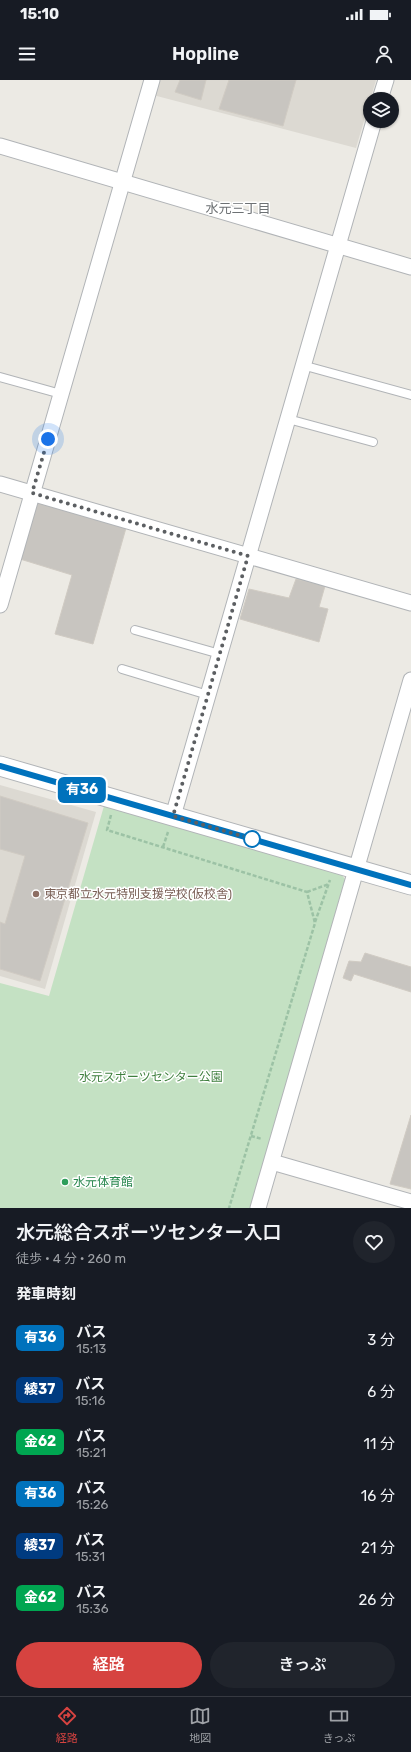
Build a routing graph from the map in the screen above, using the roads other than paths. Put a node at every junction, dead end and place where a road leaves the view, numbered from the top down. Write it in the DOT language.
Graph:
graph roads {
  1 [pos="152,80"];
  2 [pos="386,80"];
  3 [pos="382,92"];
  4 [pos="372,128"];
  5 [pos="0,146"];
  6 [pos="123,182"];
  7 [pos="338,246"];
  8 [pos="411,267"];
  9 [pos="302,365"];
  10 [pos="0,377"];
  11 [pos="62,394"];
  12 [pos="411,395"];
  13 [pos="288,419"];
  14 [pos="373,442"];
  15 [pos="0,484"];
  16 [pos="32,493"];
  17 [pos="248,556"];
  18 [pos="411,603"];
  19 [pos="0,605"];
  20 [pos="135,630"];
  21 [pos="220,654"];
  22 [pos="122,669"];
  23 [pos="411,680"];
  24 [pos="208,695"];
  25 [pos="0,766"];
  26 [pos="173,816"];
  27 [pos="356,869"];
  28 [pos="411,885"];
  29 [pos="272,1162"];
  30 [pos="411,1202"];
  31 [pos="258,1208"];
  1 -- 6 [label="street"];
  2 -- 3 [label="street"];
  4 -- 7 [label="street"];
  5 -- 6 [label="street"];
  6 -- 7 [label="street"];
  6 -- 11 [label="street"];
  7 -- 8 [label="street"];
  7 -- 9 [label="street"];
  9 -- 12 [label="lane"];
  9 -- 13 [label="street"];
  10 -- 11 [label="lane"];
  11 -- 16 [label="street"];
  13 -- 14 [label="lane"];
  13 -- 17 [label="street"];
  15 -- 16 [label="street"];
  16 -- 17 [label="street"];
  16 -- 19 [label="street"];
  17 -- 18 [label="street"];
  17 -- 21 [label="street"];
  20 -- 21 [label="lane"];
  21 -- 24 [label="street"];
  22 -- 24 [label="lane"];
  23 -- 27 [label="street"];
  24 -- 26 [label="street"];
  25 -- 26 [label="street"];
  26 -- 27 [label="street"];
  27 -- 28 [label="street"];
  27 -- 29 [label="street"];
  29 -- 30 [label="street"];
  29 -- 31 [label="street"];
}
